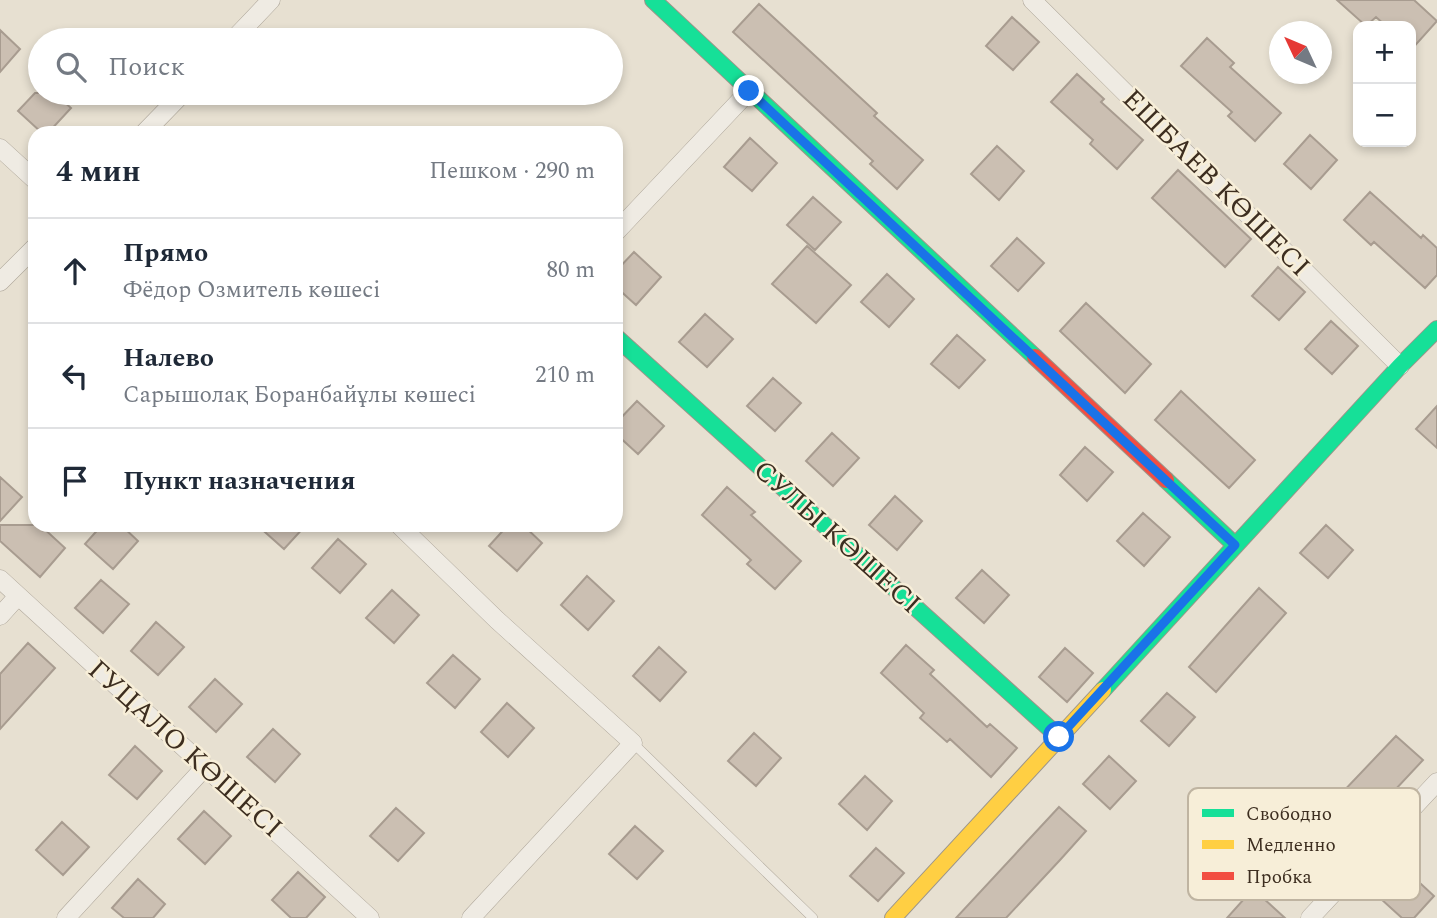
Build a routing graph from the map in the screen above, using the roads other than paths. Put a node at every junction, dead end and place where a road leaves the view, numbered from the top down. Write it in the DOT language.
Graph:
graph roads {
  1 [pos="653,0"];
  2 [pos="1032,0"];
  3 [pos="268,1"];
  4 [pos="244,28"];
  5 [pos="749,91"];
  6 [pos="171,105"];
  7 [pos="151,126"];
  8 [pos="0,148"];
  9 [pos="28,174"];
  10 [pos="623,225"];
  11 [pos="28,254"];
  12 [pos="0,282"];
  13 [pos="1437,329"];
  14 [pos="623,343"];
  15 [pos="1400,366"];
  16 [pos="406,532"];
  17 [pos="1235,545"];
  18 [pos="0,579"];
  19 [pos="19,596"];
  20 [pos="0,617"];
  21 [pos="1059,737"];
  22 [pos="633,743"];
  23 [pos="205,767"];
  24 [pos="1437,782"];
  25 [pos="1420,800"];
  26 [pos="1327,900"];
  27 [pos="66,918"];
  28 [pos="370,918"];
  29 [pos="471,918"];
  30 [pos="813,918"];
  31 [pos="893,918"];
  32 [pos="1310,918"];
  1 -- 5 [label="street"];
  2 -- 15 [label="street, ЕШБАЕВ КӨШЕСІ"];
  3 -- 4 [label="street"];
  5 -- 10 [label="street"];
  5 -- 17 [label="street"];
  6 -- 7 [label="street"];
  8 -- 9 [label="street"];
  11 -- 12 [label="street"];
  13 -- 15 [label="street"];
  14 -- 21 [label="street, СУЛЫ КӨШЕСІ"];
  15 -- 17 [label="street"];
  16 -- 22 [label="street"];
  17 -- 21 [label="street"];
  18 -- 19 [label="street, ГУЦАЛО КӨШЕСІ"];
  19 -- 20 [label="street"];
  19 -- 23 [label="street, ГУЦАЛО КӨШЕСІ"];
  21 -- 31 [label="street"];
  22 -- 29 [label="street"];
  22 -- 30 [label="lane"];
  23 -- 27 [label="street"];
  23 -- 28 [label="street, ГУЦАЛО КӨШЕСІ"];
  24 -- 25 [label="street"];
  26 -- 32 [label="street"];
}
